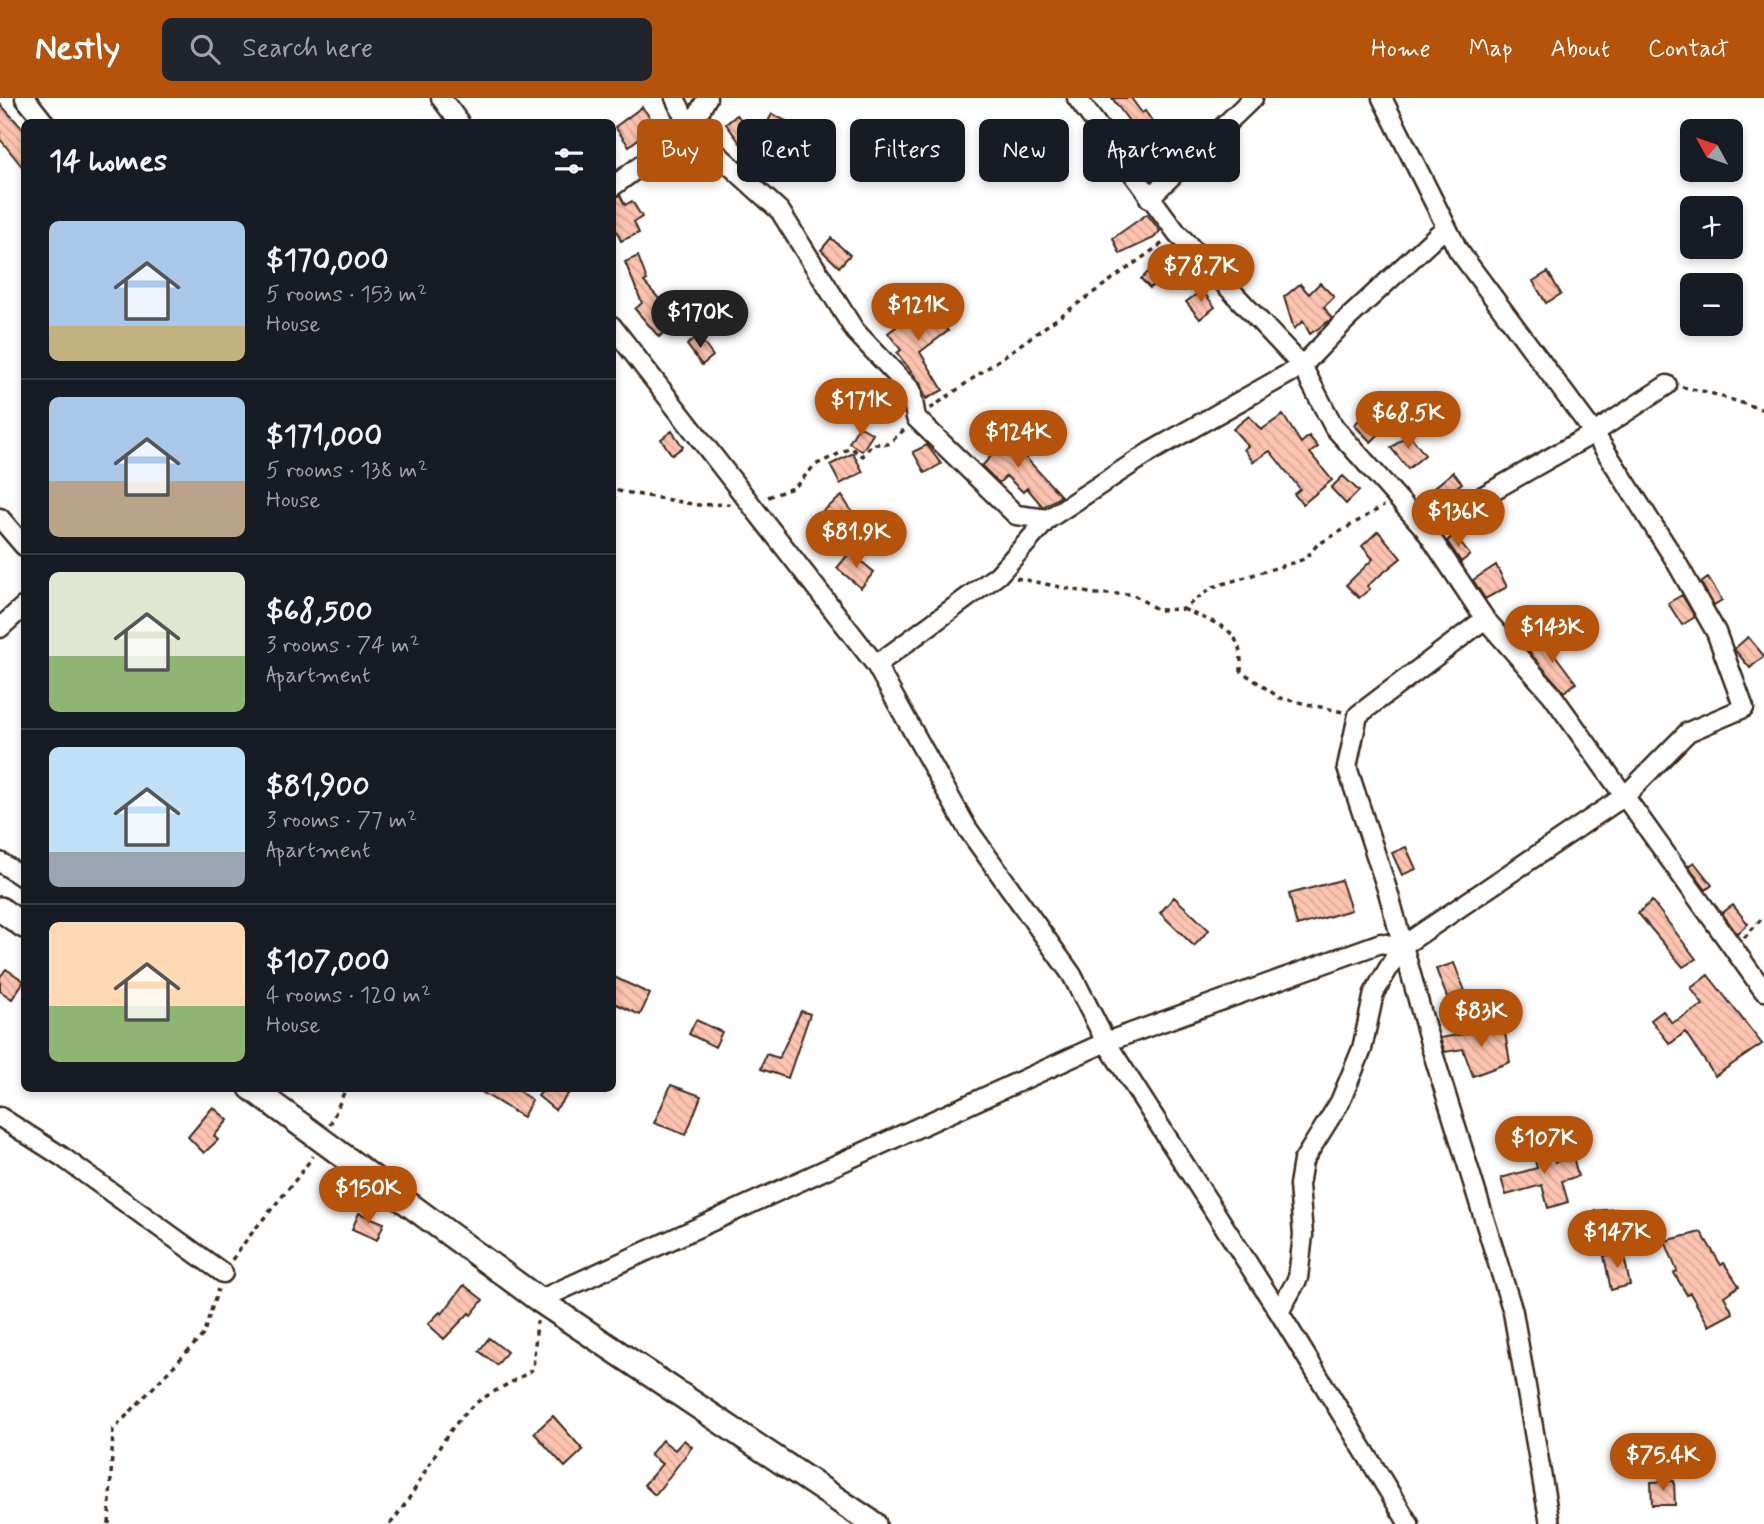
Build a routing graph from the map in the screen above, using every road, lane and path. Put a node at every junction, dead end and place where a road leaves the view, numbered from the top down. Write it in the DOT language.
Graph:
graph roads {
  1 [pos="24,98"];
  2 [pos="441,98"];
  3 [pos="675,98"];
  4 [pos="707,98"];
  5 [pos="1077,98"];
  6 [pos="1253,98"];
  7 [pos="1382,98"];
  8 [pos="42,119"];
  9 [pos="457,119"];
  10 [pos="685,119"];
  11 [pos="695,119"];
  12 [pos="723,159"];
  13 [pos="637,168"];
  14 [pos="616,184"];
  15 [pos="1149,198"];
  16 [pos="1446,227"];
  17 [pos="616,331"];
  18 [pos="1302,366"];
  19 [pos="1667,384"];
  20 [pos="1764,410"];
  21 [pos="1594,433"];
  22 [pos="1398,498"];
  23 [pos="0,519"];
  24 [pos="1048,519"];
  25 [pos="1425,529"];
  26 [pos="21,543"];
  27 [pos="998,575"];
  28 [pos="21,609"];
  29 [pos="1183,609"];
  30 [pos="1485,619"];
  31 [pos="0,628"];
  32 [pos="876,665"];
  33 [pos="1358,715"];
  34 [pos="1626,795"];
  35 [pos="0,862"];
  36 [pos="21,876"];
  37 [pos="0,909"];
  38 [pos="1764,916"];
  39 [pos="21,924"];
  40 [pos="1401,947"];
  41 [pos="1734,948"];
  42 [pos="1764,991"];
  43 [pos="1106,1042"];
  44 [pos="257,1092"];
  45 [pos="344,1092"];
  46 [pos="0,1117"];
  47 [pos="324,1141"];
  48 [pos="223,1273"];
  49 [pos="538,1300"];
  50 [pos="1279,1312"];
  51 [pos="1555,1521"];
  52 [pos="109,1524"];
  53 [pos="390,1524"];
  54 [pos="874,1524"];
  55 [pos="1409,1524"];
  1 -- 8 [label="street"];
  2 -- 9 [label="street"];
  3 -- 10 [label="street"];
  4 -- 11 [label="street"];
  5 -- 15 [label="street"];
  6 -- 15 [label="street"];
  7 -- 16 [label="street"];
  12 -- 24 [label="street"];
  13 -- 14 [label="street"];
  15 -- 18 [label="street"];
  16 -- 18 [label="street"];
  16 -- 21 [label="street"];
  17 -- 32 [label="street"];
  18 -- 22 [label="street"];
  18 -- 24 [label="street"];
  19 -- 20 [label="path"];
  19 -- 21 [label="street"];
  21 -- 25 [label="street"];
  21 -- 34 [label="street"];
  22 -- 25 [label="street"];
  22 -- 29 [label="path"];
  23 -- 26 [label="street"];
  24 -- 27 [label="street"];
  25 -- 30 [label="street"];
  27 -- 29 [label="path"];
  27 -- 32 [label="street"];
  28 -- 31 [label="street"];
  29 -- 33 [label="path"];
  30 -- 33 [label="street"];
  30 -- 34 [label="street"];
  32 -- 43 [label="street"];
  33 -- 40 [label="street"];
  34 -- 40 [label="street"];
  34 -- 41 [label="street"];
  35 -- 36 [label="street"];
  37 -- 39 [label="main road"];
  38 -- 41 [label="path"];
  40 -- 43 [label="street"];
  40 -- 50 [label="street"];
  40 -- 51 [label="street"];
  41 -- 42 [label="street"];
  43 -- 49 [label="street"];
  43 -- 50 [label="street"];
  44 -- 47 [label="main road"];
  45 -- 47 [label="path"];
  46 -- 48 [label="street"];
  47 -- 48 [label="path"];
  47 -- 49 [label="main road"];
  48 -- 52 [label="path"];
  49 -- 53 [label="path"];
  49 -- 54 [label="main road"];
  50 -- 55 [label="street"];
}
